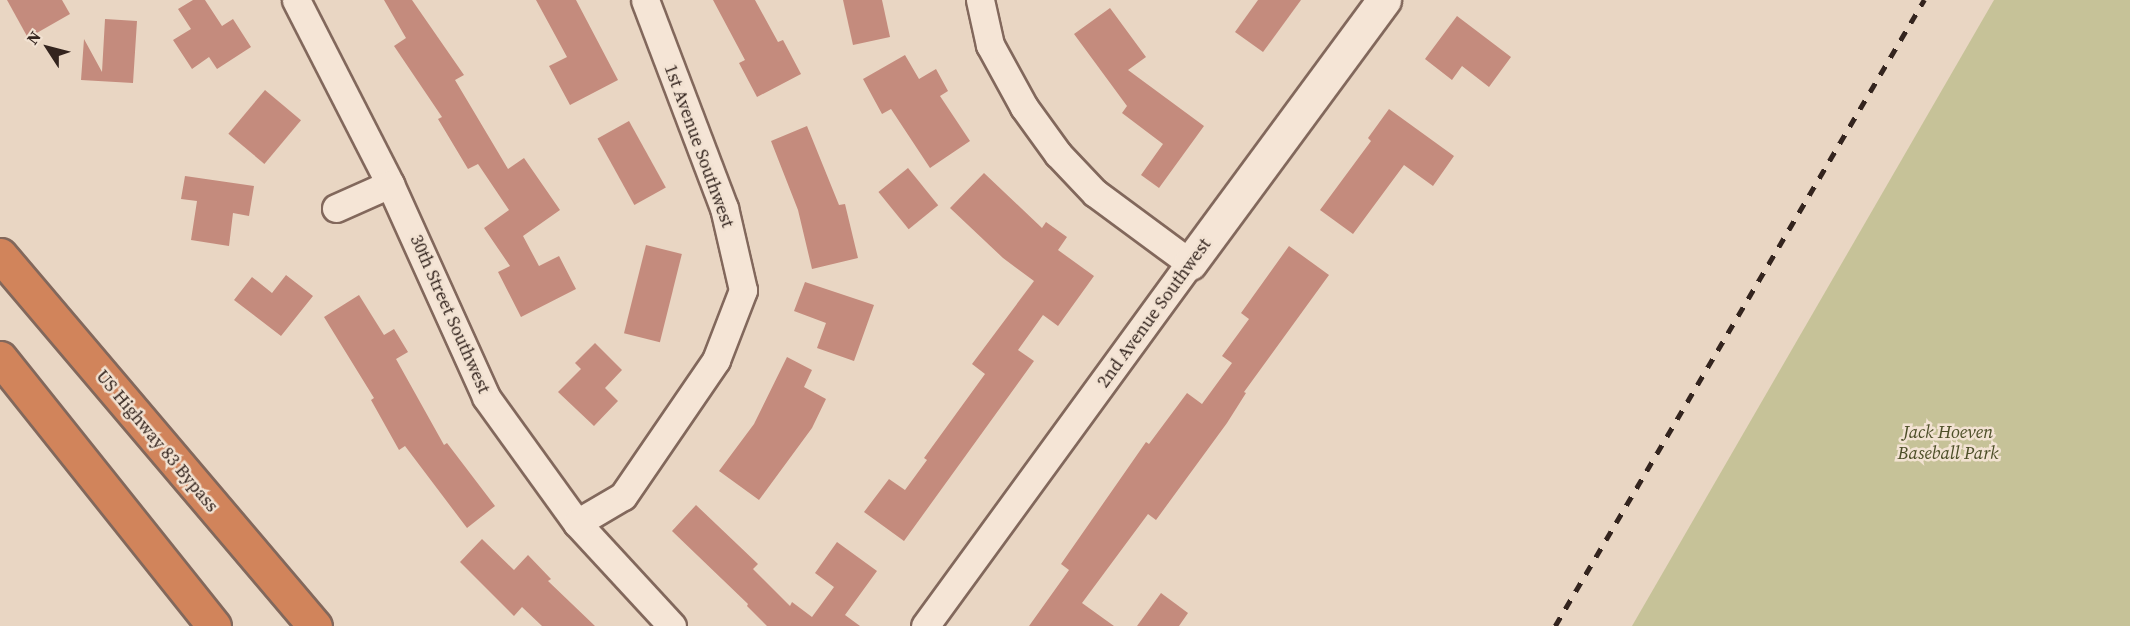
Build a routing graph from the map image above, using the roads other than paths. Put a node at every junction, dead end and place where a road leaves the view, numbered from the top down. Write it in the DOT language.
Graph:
graph roads {
  1 [pos="296,0"];
  2 [pos="645,0"];
  3 [pos="980,0"];
  4 [pos="1384,0"];
  5 [pos="390,184"];
  6 [pos="336,208"];
  7 [pos="0,255"];
  8 [pos="1190,263"];
  9 [pos="0,358"];
  10 [pos="577,523"];
  11 [pos="214,626"];
  12 [pos="315,626"];
  13 [pos="672,626"];
  14 [pos="925,626"];
  1 -- 5 [label="street, 30th Street Southwest"];
  2 -- 10 [label="street, 1st Avenue Southwest"];
  3 -- 8 [label="street"];
  4 -- 8 [label="street, 2nd Avenue Southwest"];
  5 -- 6 [label="street"];
  5 -- 10 [label="street, 30th Street Southwest"];
  7 -- 12 [label="highway, US Highway 83 Bypass"];
  8 -- 14 [label="street, 2nd Avenue Southwest"];
  9 -- 11 [label="highway"];
  10 -- 13 [label="street, 30th Street Southwest"];
}
